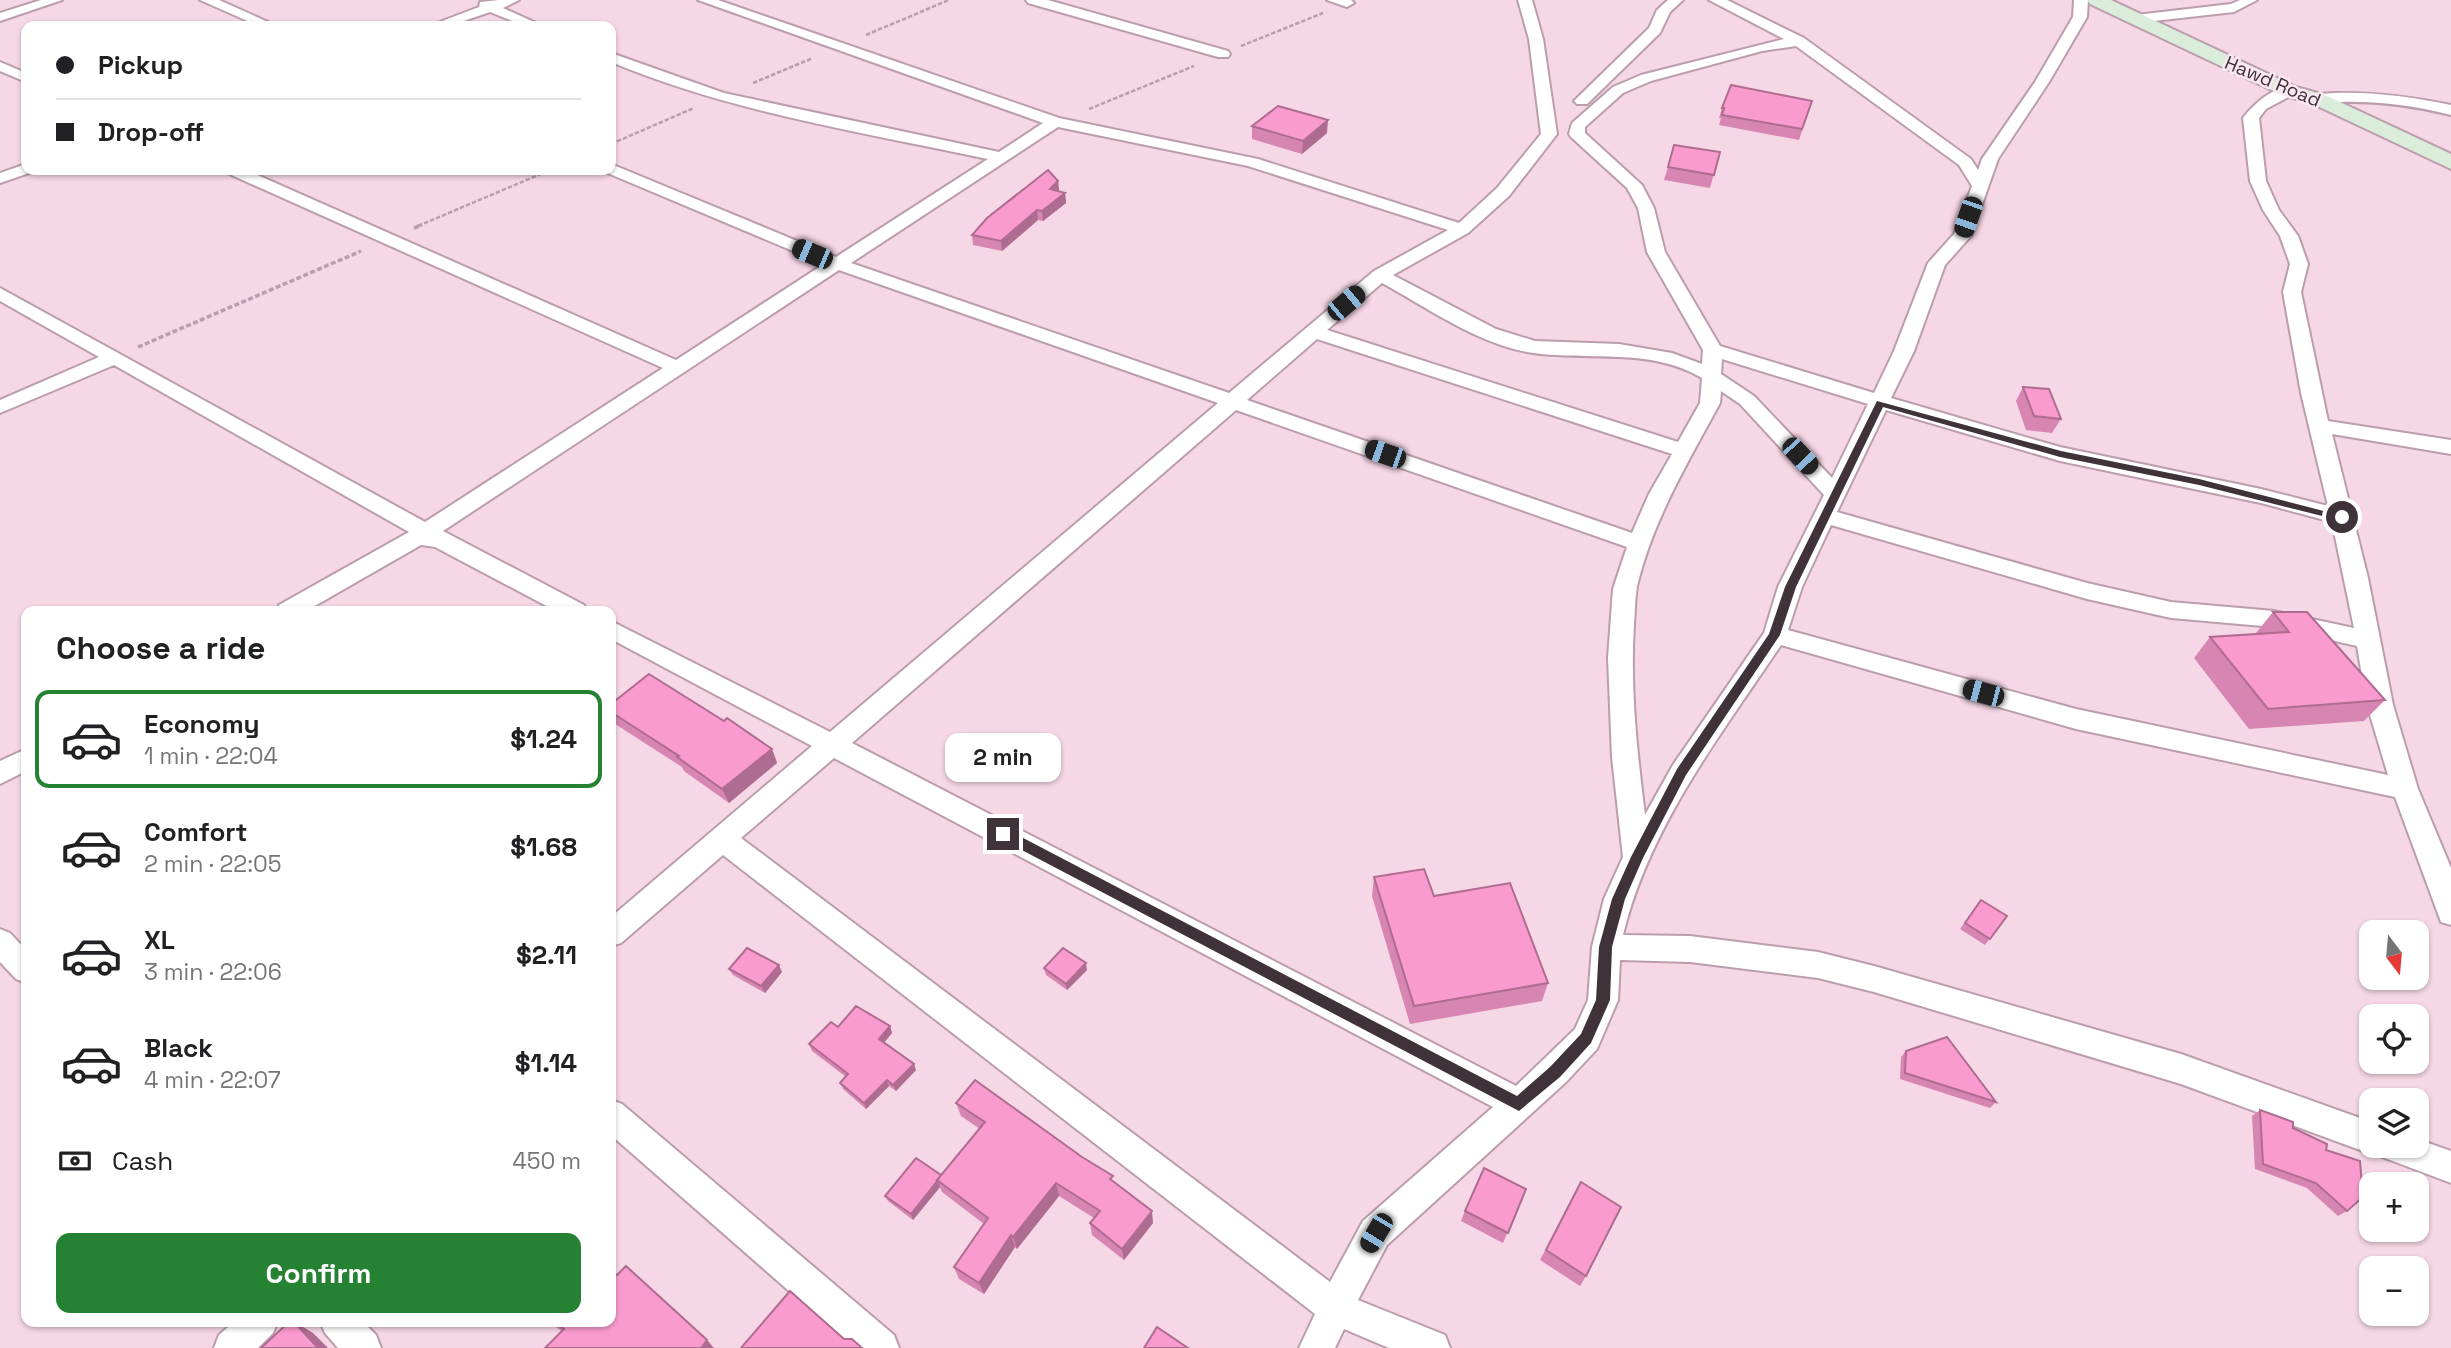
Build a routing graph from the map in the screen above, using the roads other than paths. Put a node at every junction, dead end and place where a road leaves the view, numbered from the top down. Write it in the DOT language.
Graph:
graph roads {
  1 [pos="55,0"];
  2 [pos="207,0"];
  3 [pos="468,0"];
  4 [pos="512,0"];
  5 [pos="705,0"];
  6 [pos="1032,0"];
  7 [pos="1525,0"];
  8 [pos="1676,0"];
  9 [pos="1716,0"];
  10 [pos="2081,0"];
  11 [pos="2096,0"];
  12 [pos="2250,0"];
  13 [pos="490,7"];
  14 [pos="0,16"];
  15 [pos="2136,19"];
  16 [pos="258,21"];
  17 [pos="450,21"];
  18 [pos="524,21"];
  19 [pos="1799,41"];
  20 [pos="1223,54"];
  21 [pos="616,59"];
  22 [pos="0,66"];
  23 [pos="21,76"];
  24 [pos="2289,91"];
  25 [pos="2318,99"];
  26 [pos="2451,110"];
  27 [pos="1055,122"];
  28 [pos="1549,134"];
  29 [pos="1002,157"];
  30 [pos="2451,162"];
  31 [pos="21,171"];
  32 [pos="616,171"];
  33 [pos="244,175"];
  34 [pos="0,178"];
  35 [pos="1980,186"];
  36 [pos="1462,229"];
  37 [pos="838,264"];
  38 [pos="1380,275"];
  39 [pos="0,293"];
  40 [pos="1312,332"];
  41 [pos="1713,351"];
  42 [pos="115,357"];
  43 [pos="678,368"];
  44 [pos="1712,376"];
  45 [pos="1232,401"];
  46 [pos="1880,403"];
  47 [pos="0,407"];
  48 [pos="2319,426"];
  49 [pos="2451,447"];
  50 [pos="1685,451"];
  51 [pos="1830,505"];
  52 [pos="2342,517"];
  53 [pos="428,536"];
  54 [pos="1639,543"];
  55 [pos="296,606"];
  56 [pos="566,606"];
  57 [pos="616,632"];
  58 [pos="1774,635"];
  59 [pos="2369,640"];
  60 [pos="831,744"];
  61 [pos="21,762"];
  62 [pos="0,774"];
  63 [pos="2405,789"];
  64 [pos="722,839"];
  65 [pos="1637,857"];
  66 [pos="2445,872"];
  67 [pos="2451,913"];
  68 [pos="616,930"];
  69 [pos="0,942"];
  70 [pos="1606,947"];
  71 [pos="21,965"];
  72 [pos="1519,1104"];
  73 [pos="616,1119"];
  74 [pos="2359,1134"];
  75 [pos="2426,1158"];
  76 [pos="2451,1167"];
  77 [pos="1336,1308"];
  78 [pos="255,1327"];
  79 [pos="343,1327"];
  80 [pos="232,1348"];
  81 [pos="363,1348"];
  82 [pos="881,1348"];
  83 [pos="1317,1348"];
  84 [pos="1432,1348"];
  1 -- 14 [label="street"];
  2 -- 16 [label="street"];
  3 -- 13 [label="street"];
  4 -- 13 [label="street"];
  5 -- 27 [label="street"];
  6 -- 20 [label="street"];
  7 -- 28 [label="street"];
  8 -- 28 [label="street"];
  9 -- 19 [label="street"];
  10 -- 35 [label="street"];
  11 -- 15 [label="main road, Hawd Road"];
  12 -- 15 [label="street"];
  13 -- 17 [label="street"];
  13 -- 18 [label="street"];
  15 -- 24 [label="main road, Hawd Road"];
  19 -- 35 [label="street"];
  19 -- 41 [label="street"];
  21 -- 29 [label="street"];
  22 -- 23 [label="street"];
  24 -- 25 [label="main road, Hawd Road"];
  24 -- 48 [label="street"];
  25 -- 26 [label="street"];
  25 -- 30 [label="main road, Hawd Road"];
  27 -- 29 [label="street"];
  27 -- 36 [label="street"];
  28 -- 36 [label="street"];
  29 -- 37 [label="street"];
  31 -- 34 [label="street"];
  32 -- 37 [label="street"];
  33 -- 43 [label="street"];
  35 -- 46 [label="street"];
  36 -- 38 [label="street"];
  37 -- 43 [label="street"];
  37 -- 45 [label="street"];
  38 -- 40 [label="street"];
  38 -- 44 [label="street"];
  39 -- 42 [label="street"];
  40 -- 45 [label="street"];
  40 -- 50 [label="street"];
  41 -- 44 [label="street"];
  41 -- 46 [label="street"];
  42 -- 47 [label="street"];
  42 -- 53 [label="street"];
  43 -- 53 [label="street"];
  44 -- 50 [label="street"];
  44 -- 51 [label="street"];
  45 -- 54 [label="street"];
  45 -- 60 [label="street"];
  46 -- 51 [label="street"];
  46 -- 52 [label="street"];
  48 -- 49 [label="street"];
  48 -- 52 [label="street"];
  50 -- 54 [label="street"];
  51 -- 58 [label="street"];
  51 -- 59 [label="street"];
  52 -- 59 [label="street"];
  53 -- 55 [label="street"];
  53 -- 56 [label="street"];
  54 -- 65 [label="street"];
  57 -- 60 [label="street"];
  58 -- 63 [label="street"];
  58 -- 65 [label="street"];
  59 -- 63 [label="street"];
  60 -- 64 [label="street"];
  60 -- 72 [label="street"];
  61 -- 62 [label="street"];
  63 -- 66 [label="street"];
  64 -- 68 [label="street"];
  64 -- 77 [label="street"];
  65 -- 70 [label="street"];
  66 -- 67 [label="street"];
  69 -- 71 [label="street"];
  70 -- 72 [label="street"];
  70 -- 74 [label="street"];
  72 -- 77 [label="street"];
  73 -- 82 [label="street"];
  75 -- 76 [label="street"];
  77 -- 83 [label="street"];
  77 -- 84 [label="street"];
  78 -- 80 [label="street"];
  79 -- 81 [label="street"];
}
